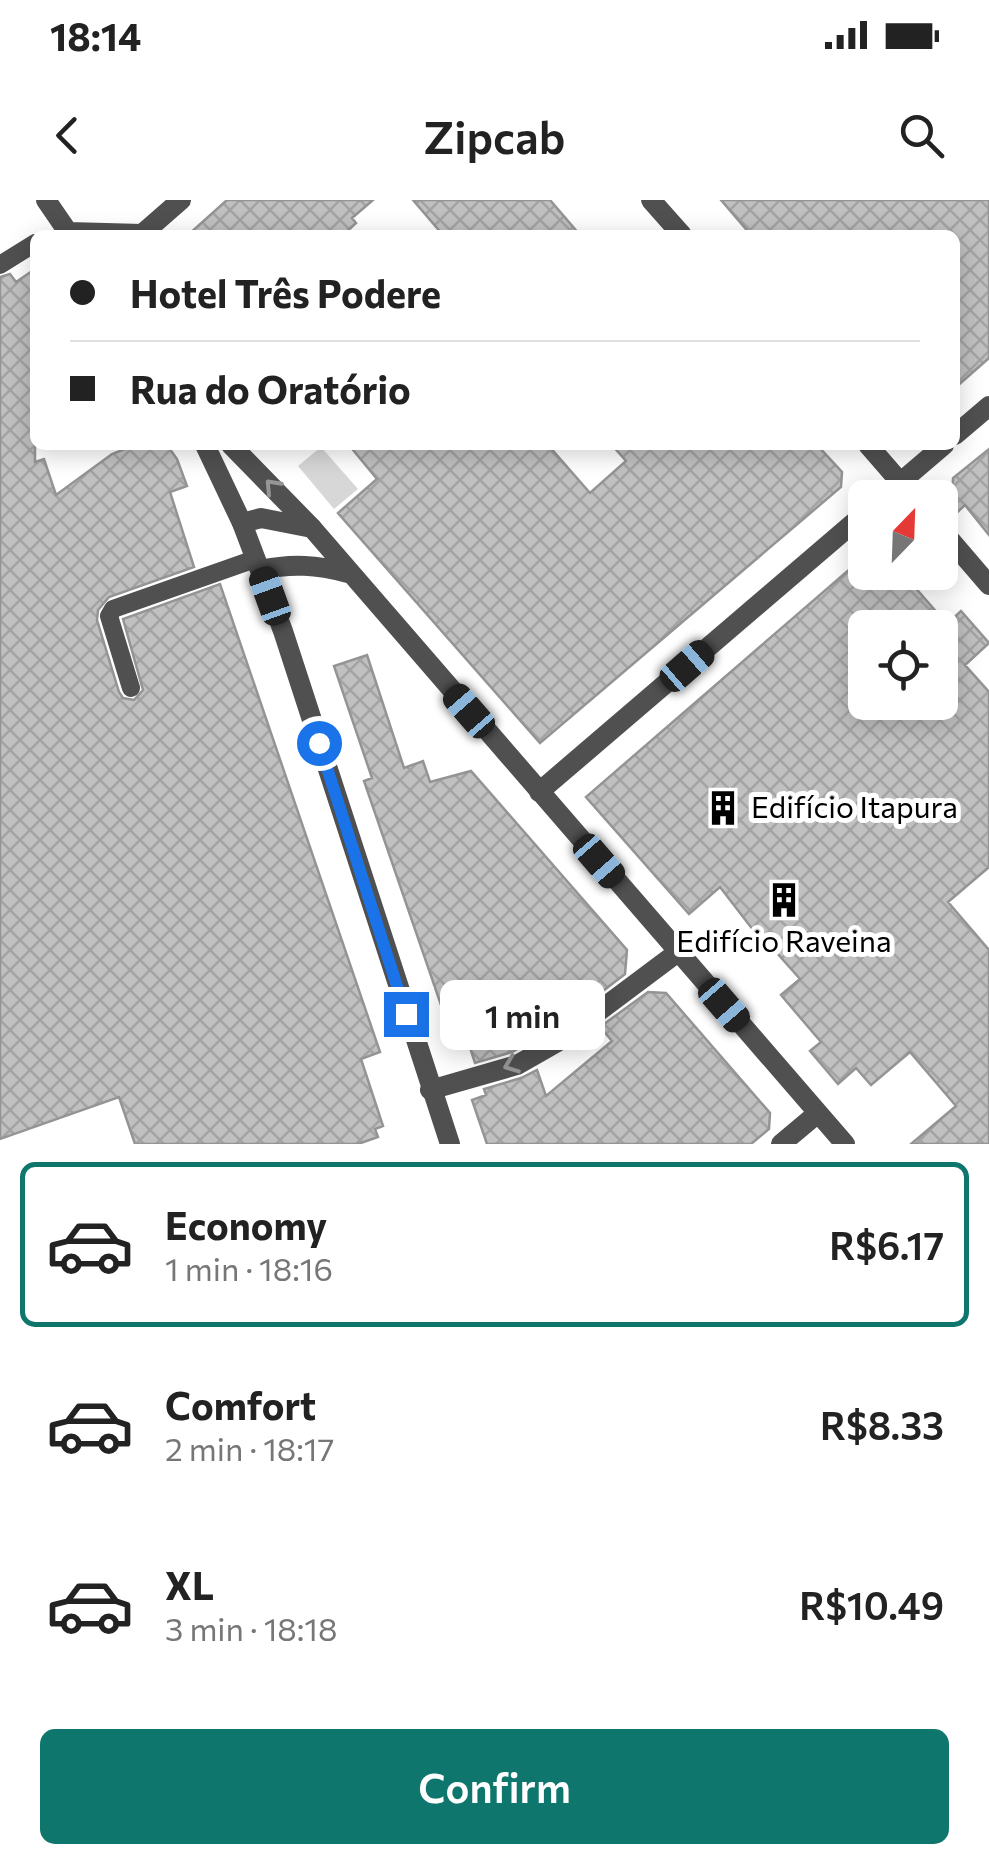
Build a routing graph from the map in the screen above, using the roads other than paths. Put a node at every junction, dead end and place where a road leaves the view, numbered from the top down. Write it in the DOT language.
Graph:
graph roads {
  1 [pos="46,200"];
  2 [pos="181,200"];
  3 [pos="651,200"];
  4 [pos="64,230"];
  5 [pos="148,230"];
  6 [pos="678,230"];
  7 [pos="30,246"];
  8 [pos="0,265"];
  9 [pos="989,406"];
  10 [pos="960,431"];
  11 [pos="207,450"];
  12 [pos="236,450"];
  13 [pos="872,450"];
  14 [pos="940,450"];
  15 [pos="898,480"];
  16 [pos="915,480"];
  17 [pos="242,523"];
  18 [pos="848,527"];
  19 [pos="312,528"];
  20 [pos="958,549"];
  21 [pos="258,565"];
  22 [pos="348,573"];
  23 [pos="989,586"];
  24 [pos="131,688"];
  25 [pos="539,792"];
  26 [pos="678,952"];
  27 [pos="430,1090"];
  28 [pos="818,1112"];
  29 [pos="450,1144"];
  30 [pos="780,1144"];
  31 [pos="845,1144"];
  1 -- 4 [label="street"];
  2 -- 5 [label="street"];
  3 -- 6 [label="street"];
  7 -- 8 [label="lane"];
  9 -- 10 [label="street"];
  11 -- 17 [label="street"];
  19 -- 12 [label="street, one-way"];
  13 -- 15 [label="street"];
  14 -- 16 [label="street"];
  17 -- 19 [label="street"];
  17 -- 21 [label="street"];
  18 -- 25 [label="street"];
  19 -- 22 [label="street"];
  20 -- 23 [label="street"];
  21 -- 22 [label="street"];
  21 -- 24 [label="lane"];
  21 -- 27 [label="street"];
  22 -- 25 [label="street"];
  25 -- 26 [label="street"];
  26 -- 27 [label="street, one-way"];
  26 -- 28 [label="street"];
  27 -- 29 [label="street"];
  28 -- 30 [label="street"];
  28 -- 31 [label="street"];
}
